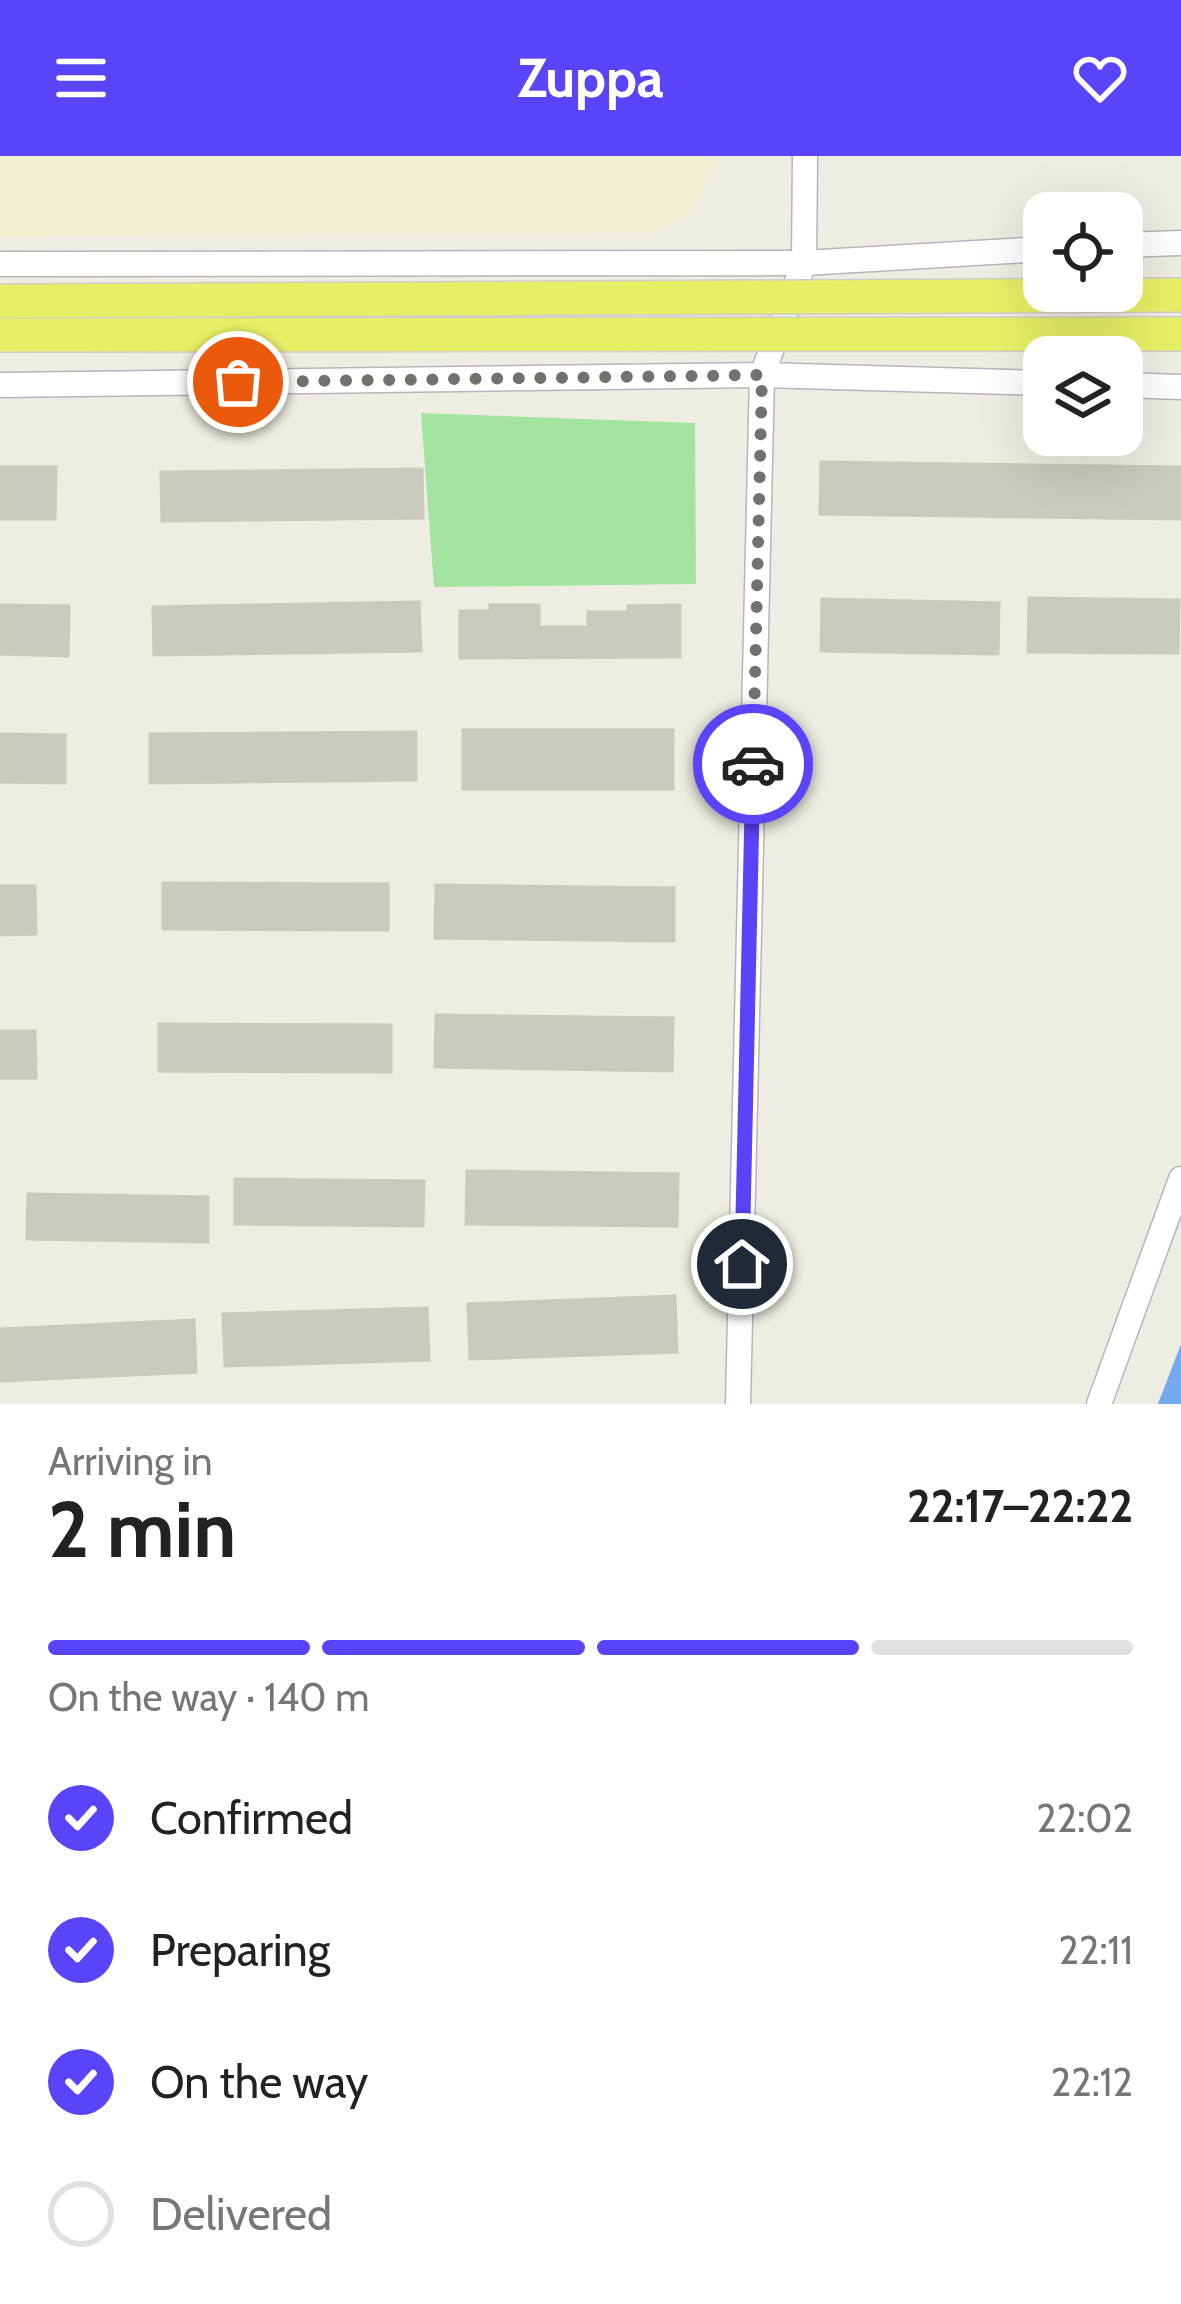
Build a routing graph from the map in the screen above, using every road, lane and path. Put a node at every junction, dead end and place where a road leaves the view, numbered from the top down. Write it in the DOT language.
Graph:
graph roads {
  1 [pos="805,156"];
  2 [pos="1181,243"];
  3 [pos="1143,244"];
  4 [pos="1023,251"];
  5 [pos="804,263"];
  6 [pos="0,264"];
  7 [pos="1181,295"];
  8 [pos="0,301"];
  9 [pos="1181,334"];
  10 [pos="0,335"];
  11 [pos="762,375"];
  12 [pos="1023,382"];
  13 [pos="0,385"];
  14 [pos="1143,386"];
  15 [pos="1181,387"];
  16 [pos="1181,1179"];
  17 [pos="738,1404"];
  18 [pos="1099,1404"];
  1 -- 5 [label="street"];
  2 -- 3 [label="street"];
  4 -- 5 [label="street"];
  5 -- 6 [label="street"];
  5 -- 11 [label="street"];
  7 -- 8 [label="main road, bridge"];
  9 -- 10 [label="main road, bridge"];
  11 -- 12 [label="street"];
  11 -- 13 [label="street"];
  11 -- 17 [label="street"];
  14 -- 15 [label="street"];
  16 -- 18 [label="street"];
}
